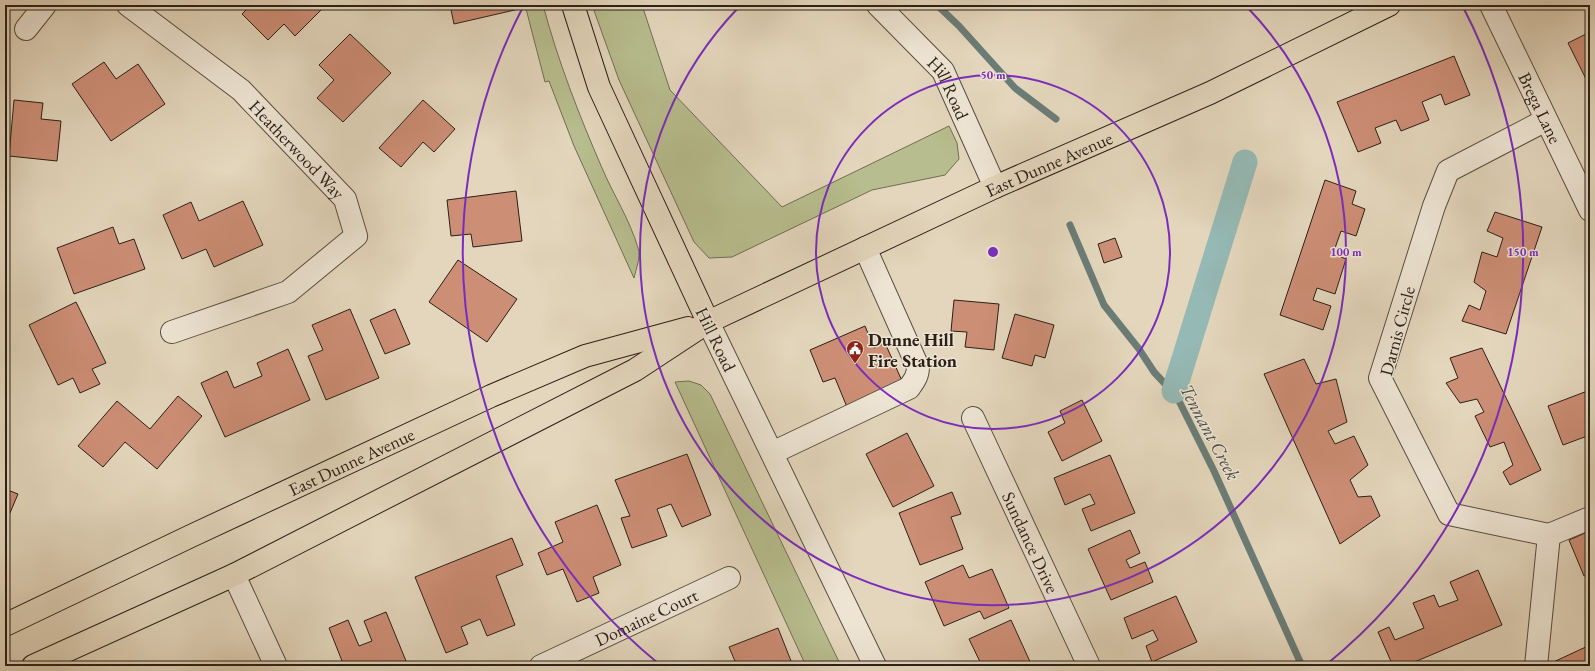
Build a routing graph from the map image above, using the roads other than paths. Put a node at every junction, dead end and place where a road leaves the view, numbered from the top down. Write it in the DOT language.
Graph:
graph roads {
  1 [pos="45,5"];
  2 [pos="128,5"];
  3 [pos="573,5"];
  4 [pos="878,5"];
  5 [pos="1388,5"];
  6 [pos="1491,5"];
  7 [pos="26,29"];
  8 [pos="1546,120"];
  9 [pos="995,187"];
  10 [pos="1590,210"];
  11 [pos="865,248"];
  12 [pos="708,322"];
  13 [pos="172,332"];
  14 [pos="974,418"];
  15 [pos="772,452"];
  16 [pos="1590,518"];
  17 [pos="1549,535"];
  18 [pos="234,575"];
  19 [pos="728,578"];
  20 [pos="5,625"];
  21 [pos="34,666"];
  22 [pos="276,666"];
  23 [pos="541,666"];
  24 [pos="875,666"];
  25 [pos="1089,666"];
  26 [pos="1536,666"];
  1 -- 7 [label="street"];
  2 -- 13 [label="street, Heatherwood Way"];
  3 -- 12 [label="main road, Hill Road"];
  4 -- 9 [label="street, Hill Road"];
  5 -- 9 [label="main road, East Dunne Avenue"];
  6 -- 8 [label="street, Brega Lane"];
  8 -- 10 [label="street, Brega Lane"];
  8 -- 17 [label="street, Darnis Circle"];
  9 -- 11 [label="main road, East Dunne Avenue"];
  11 -- 12 [label="main road, East Dunne Avenue"];
  11 -- 15 [label="street"];
  12 -- 15 [label="street, Hill Road"];
  12 -- 18 [label="main road, East Dunne Avenue"];
  12 -- 20 [label="main road, East Dunne Avenue"];
  14 -- 25 [label="street, Sundance Drive"];
  15 -- 24 [label="street, Hill Road"];
  16 -- 17 [label="street"];
  17 -- 26 [label="street"];
  18 -- 21 [label="main road, East Dunne Avenue"];
  18 -- 22 [label="street"];
  19 -- 23 [label="street, Domaine Court"];
}
